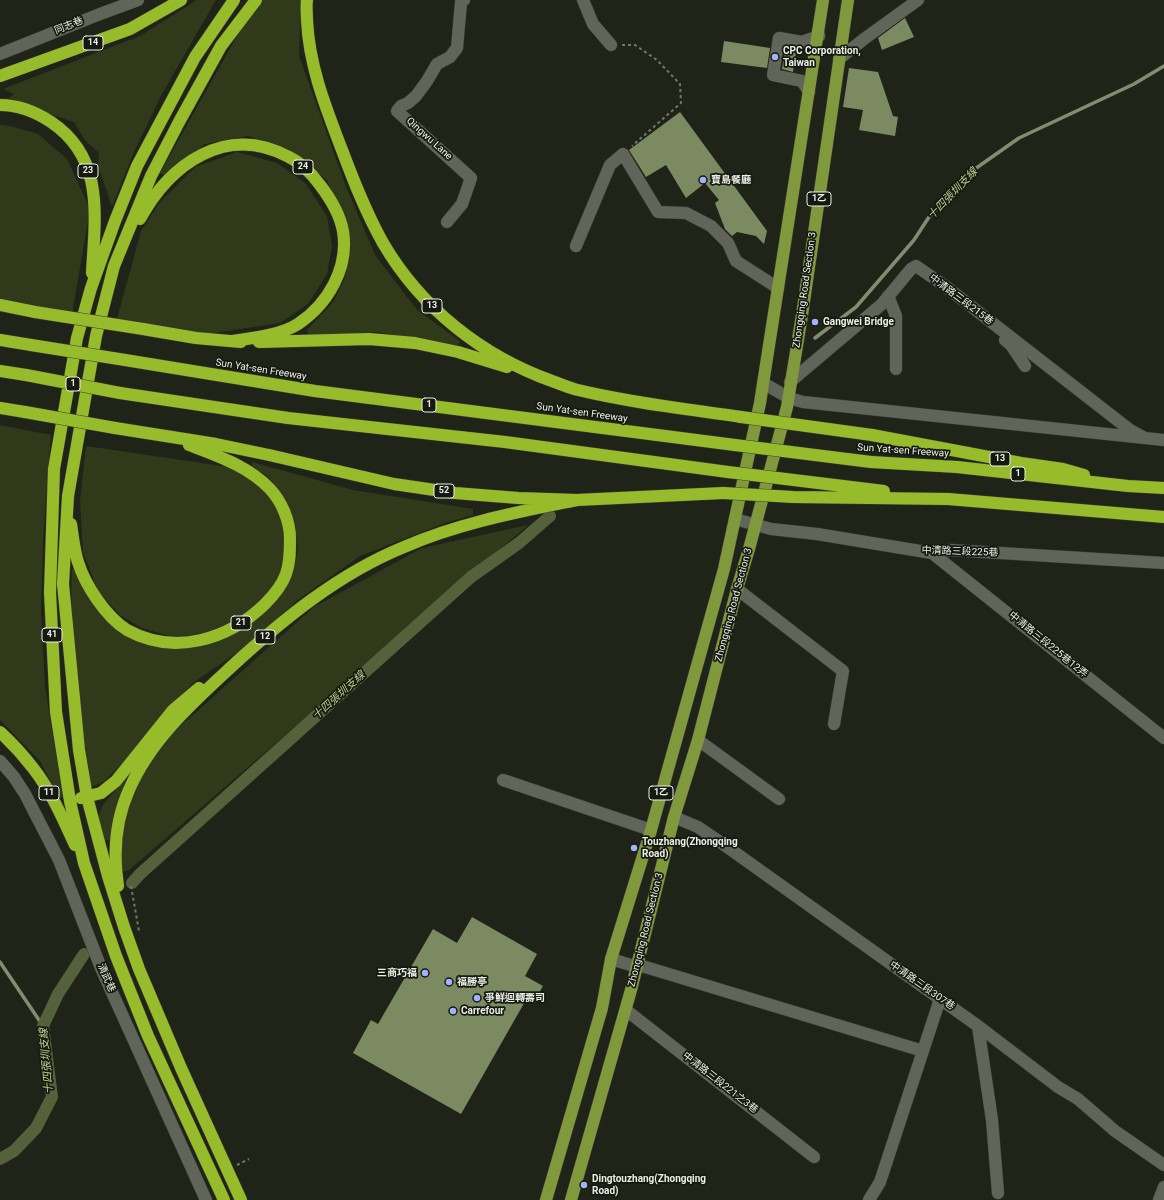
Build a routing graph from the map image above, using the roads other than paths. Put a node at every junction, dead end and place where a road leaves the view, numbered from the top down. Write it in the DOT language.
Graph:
graph roads {
  1 [pos="138,0"];
  2 [pos="181,0"];
  3 [pos="234,0"];
  4 [pos="256,0"];
  5 [pos="307,0"];
  6 [pos="464,0"];
  7 [pos="583,0"];
  8 [pos="823,0"];
  9 [pos="848,0"];
  10 [pos="918,0"];
  11 [pos="818,34"];
  12 [pos="611,45"];
  13 [pos="0,54"];
  14 [pos="839,59"];
  15 [pos="0,76"];
  16 [pos="809,92"];
  17 [pos="0,104"];
  18 [pos="447,222"];
  19 [pos="576,246"];
  20 [pos="114,266"];
  21 [pos="91,288"];
  22 [pos="778,288"];
  23 [pos="888,296"];
  24 [pos="961,298"];
  25 [pos="0,305"];
  26 [pos="0,340"];
  27 [pos="233,341"];
  28 [pos="1025,366"];
  29 [pos="896,369"];
  30 [pos="0,370"];
  31 [pos="538,376"];
  32 [pos="790,382"];
  33 [pos="763,383"];
  34 [pos="788,398"];
  35 [pos="0,408"];
  36 [pos="169,437"];
  37 [pos="1143,438"];
  38 [pos="1164,440"];
  39 [pos="1128,486"];
  40 [pos="1164,488"];
  41 [pos="68,496"];
  42 [pos="948,499"];
  43 [pos="577,500"];
  44 [pos="1164,517"];
  45 [pos="735,519"];
  46 [pos="755,525"];
  47 [pos="932,553"];
  48 [pos="1164,563"];
  49 [pos="737,590"];
  50 [pos="241,658"];
  51 [pos="834,724"];
  52 [pos="0,732"];
  53 [pos="1164,738"];
  54 [pos="698,740"];
  55 [pos="0,761"];
  56 [pos="503,780"];
  57 [pos="87,797"];
  58 [pos="779,799"];
  59 [pos="70,801"];
  60 [pos="674,817"];
  61 [pos="651,830"];
  62 [pos="84,863"];
  63 [pos="124,927"];
  64 [pos="611,959"];
  65 [pos="637,967"];
  66 [pos="940,999"];
  67 [pos="626,1010"];
  68 [pos="978,1026"];
  69 [pos="923,1051"];
  70 [pos="814,1157"];
  71 [pos="1164,1165"];
  72 [pos="1164,1187"];
  73 [pos="998,1193"];
  74 [pos="206,1200"];
  75 [pos="224,1200"];
  76 [pos="241,1200"];
  77 [pos="546,1200"];
  78 [pos="571,1200"];
  79 [pos="869,1200"];
  80 [pos="1159,1200"];
  1 -- 13 [label="street, 同志巷"];
  2 -- 15 [label="highway, 14"];
  3 -- 21 [label="highway"];
  4 -- 20 [label="highway"];
  5 -- 31 [label="highway, 13"];
  6 -- 18 [label="street, Qingwu Lane"];
  7 -- 12 [label="street"];
  8 -- 11 [label="main road, Zhongqing Road Section 3 / 1乙"];
  9 -- 14 [label="main road, Zhongqing Road Section 3 / 1乙"];
  10 -- 14 [label="street"];
  11 -- 16 [label="main road, Zhongqing Road Section 3 / 1乙"];
  11 -- 16 [label="street"];
  14 -- 32 [label="main road, Zhongqing Road Section 3 / 1乙"];
  16 -- 22 [label="main road, Zhongqing Road Section 3 / 1乙"];
  17 -- 21 [label="highway, 23"];
  19 -- 22 [label="street"];
  20 -- 27 [label="highway, 24"];
  20 -- 41 [label="highway"];
  21 -- 59 [label="highway, 41"];
  22 -- 33 [label="main road, Zhongqing Road Section 3 / 1乙"];
  23 -- 24 [label="street, 中清路三段215巷"];
  23 -- 29 [label="street"];
  23 -- 32 [label="street, 中清路三段215巷"];
  24 -- 28 [label="street"];
  24 -- 37 [label="street, 中清路三段215巷"];
  25 -- 27 [label="highway, bridge"];
  26 -- 39 [label="highway, Sun Yat-sen Freeway / 1, bridge"];
  27 -- 31 [label="highway"];
  30 -- 42 [label="highway, 1, bridge"];
  31 -- 39 [label="highway, 13, bridge"];
  32 -- 34 [label="main road, Zhongqing Road Section 3 / 1乙"];
  33 -- 34 [label="street"];
  33 -- 45 [label="main road, Zhongqing Road Section 3 / 1乙"];
  34 -- 37 [label="street"];
  34 -- 46 [label="main road, Zhongqing Road Section 3 / 1乙"];
  35 -- 36 [label="highway, bridge"];
  36 -- 41 [label="highway, 21"];
  36 -- 43 [label="highway, 52"];
  37 -- 38 [label="street"];
  39 -- 40 [label="highway, Sun Yat-sen Freeway / 1"];
  41 -- 57 [label="highway"];
  42 -- 43 [label="highway, 52, bridge"];
  42 -- 44 [label="highway, 1"];
  43 -- 50 [label="highway, 12"];
  45 -- 46 [label="street, 中清路三段225巷"];
  45 -- 61 [label="main road, Zhongqing Road Section 3 / 1乙"];
  46 -- 47 [label="street, 中清路三段225巷"];
  46 -- 49 [label="main road, Zhongqing Road Section 3 / 1乙"];
  47 -- 48 [label="street, 中清路三段225巷"];
  47 -- 53 [label="street, 中清路三段225巷12弄"];
  49 -- 51 [label="street"];
  49 -- 54 [label="main road, Zhongqing Road Section 3 / 1乙"];
  50 -- 57 [label="highway"];
  50 -- 63 [label="highway, 12"];
  52 -- 62 [label="highway, 11"];
  54 -- 58 [label="street"];
  54 -- 60 [label="main road, Zhongqing Road Section 3 / 1乙"];
  55 -- 74 [label="street, 清武巷"];
  56 -- 61 [label="street"];
  57 -- 59 [label="highway"];
  57 -- 63 [label="highway"];
  59 -- 62 [label="highway"];
  60 -- 65 [label="main road, Zhongqing Road Section 3 / 1乙"];
  60 -- 66 [label="street, 中清路三段307巷"];
  61 -- 64 [label="main road, Zhongqing Road Section 3 / 1乙"];
  62 -- 75 [label="highway"];
  63 -- 76 [label="highway"];
  64 -- 65 [label="street"];
  64 -- 77 [label="main road, Zhongqing Road Section 3 / 1乙"];
  65 -- 67 [label="main road, Zhongqing Road Section 3 / 1乙"];
  65 -- 69 [label="street"];
  66 -- 68 [label="street, 中清路三段307巷"];
  66 -- 69 [label="street"];
  67 -- 70 [label="street, 中清路三段221之3巷"];
  67 -- 78 [label="main road, Zhongqing Road Section 3 / 1乙"];
  68 -- 71 [label="street, 中清路三段307巷"];
  68 -- 73 [label="street"];
  69 -- 79 [label="street"];
  72 -- 80 [label="street"];
}
